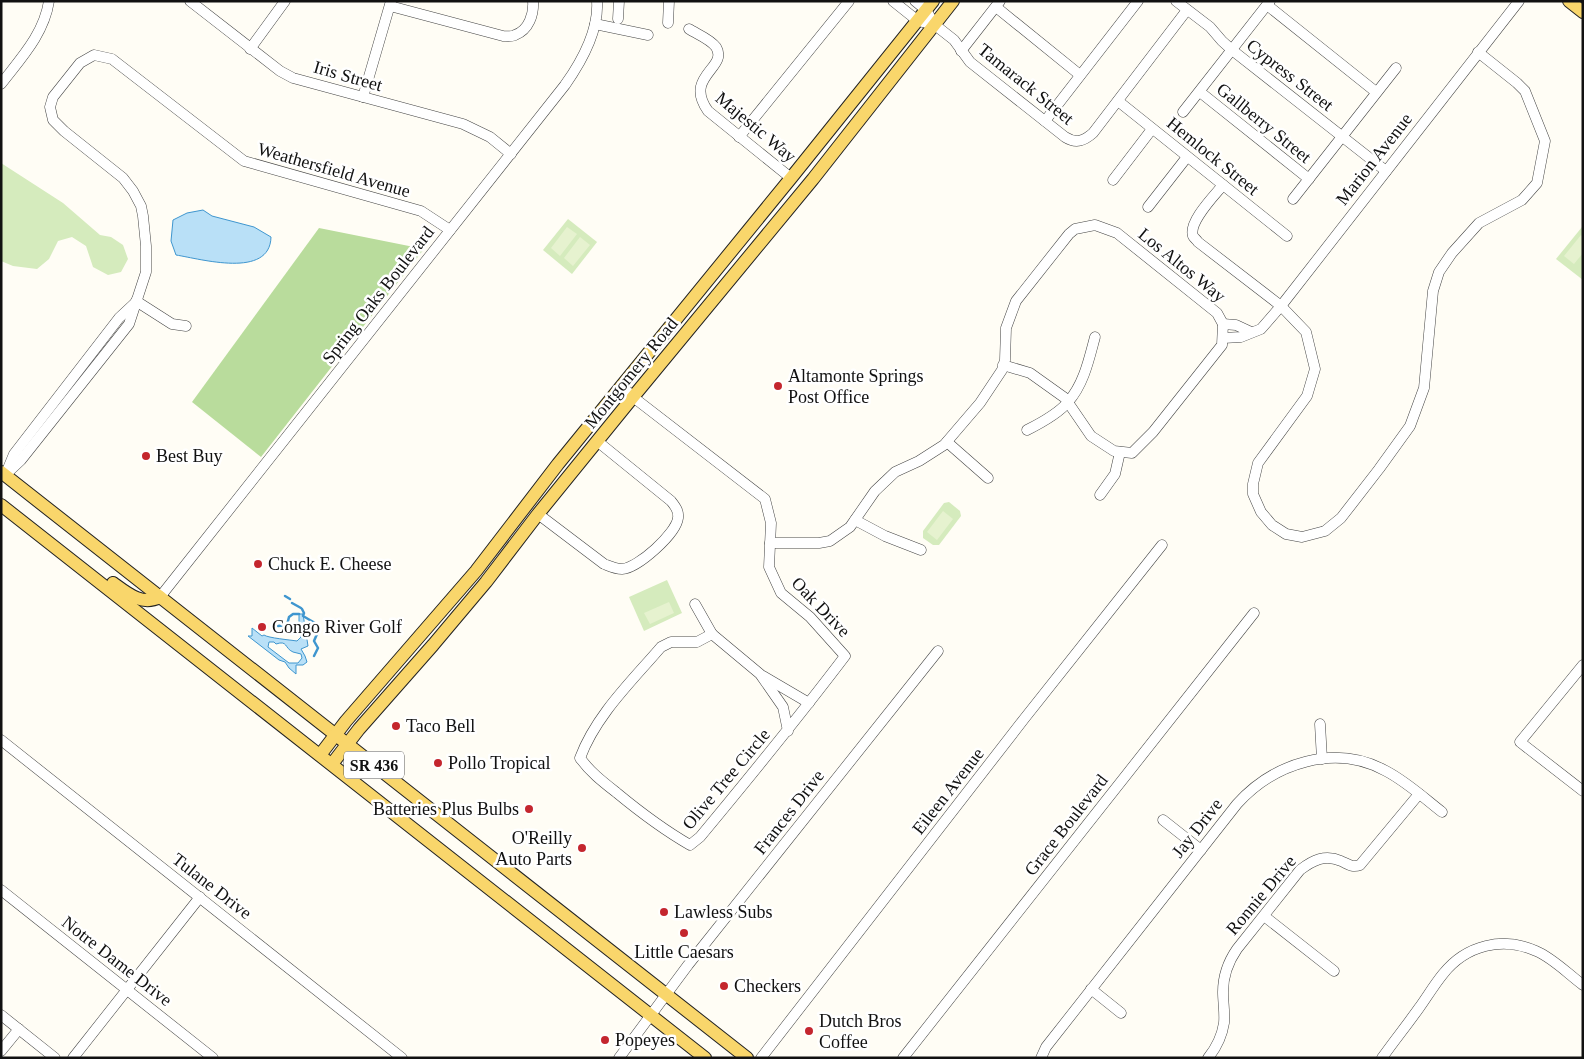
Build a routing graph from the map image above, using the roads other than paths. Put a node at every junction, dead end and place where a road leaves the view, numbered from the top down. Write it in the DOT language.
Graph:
graph roads {
  1 [pos="49,1"];
  2 [pos="190,1"];
  3 [pos="285,1"];
  4 [pos="533,1"];
  5 [pos="597,1"];
  6 [pos="619,1"];
  7 [pos="669,1"];
  8 [pos="850,1"];
  9 [pos="893,1"];
  10 [pos="915,1"];
  11 [pos="954,1"];
  12 [pos="1138,1"];
  13 [pos="1176,1"];
  14 [pos="1519,1"];
  15 [pos="1569,1"];
  16 [pos="1268,3"];
  17 [pos="390,4"];
  18 [pos="998,4"];
  19 [pos="929,6"];
  20 [pos="1187,10"];
  21 [pos="1583,12"];
  22 [pos="918,20"];
  23 [pos="668,23"];
  24 [pos="595,24"];
  25 [pos="617,24"];
  26 [pos="935,25"];
  27 [pos="689,30"];
  28 [pos="648,35"];
  29 [pos="250,49"];
  30 [pos="1232,50"];
  31 [pos="961,51"];
  32 [pos="1478,52"];
  33 [pos="1396,68"];
  34 [pos="1080,75"];
  35 [pos="1,84"];
  36 [pos="1200,92"];
  37 [pos="1376,92"];
  38 [pos="363,97"];
  39 [pos="1118,101"];
  40 [pos="846,110"];
  41 [pos="1183,112"];
  42 [pos="860,120"];
  43 [pos="1045,121"];
  44 [pos="1152,129"];
  45 [pos="1342,136"];
  46 [pos="739,137"];
  47 [pos="511,154"];
  48 [pos="1187,156"];
  49 [pos="1386,171"];
  50 [pos="792,178"];
  51 [pos="1308,179"];
  52 [pos="1113,180"];
  53 [pos="1223,185"];
  54 [pos="1293,199"];
  55 [pos="1148,207"];
  56 [pos="450,230"];
  57 [pos="1287,236"];
  58 [pos="721,264"];
  59 [pos="727,283"];
  60 [pos="136,301"];
  61 [pos="1281,306"];
  62 [pos="1223,324"];
  63 [pos="186,326"];
  64 [pos="1251,332"];
  65 [pos="1095,337"];
  66 [pos="1223,338"];
  67 [pos="1004,365"];
  68 [pos="622,386"];
  69 [pos="633,397"];
  70 [pos="1068,402"];
  71 [pos="1027,430"];
  72 [pos="597,441"];
  73 [pos="947,442"];
  74 [pos="1120,452"];
  75 [pos="558,464"];
  76 [pos="3,476"];
  77 [pos="988,478"];
  78 [pos="1100,495"];
  79 [pos="1,505"];
  80 [pos="538,514"];
  81 [pos="855,520"];
  82 [pos="770,543"];
  83 [pos="1162,545"];
  84 [pos="921,550"];
  85 [pos="96,580"];
  86 [pos="160,597"];
  87 [pos="695,604"];
  88 [pos="1254,613"];
  89 [pos="712,634"];
  90 [pos="938,651"];
  91 [pos="1583,665"];
  92 [pos="760,674"];
  93 [pos="809,703"];
  94 [pos="1320,724"];
  95 [pos="788,731"];
  96 [pos="336,735"];
  97 [pos="1,740"];
  98 [pos="347,744"];
  99 [pos="320,755"];
  100 [pos="1322,759"];
  101 [pos="332,764"];
  102 [pos="1583,791"];
  103 [pos="1419,794"];
  104 [pos="1442,812"];
  105 [pos="1163,820"];
  106 [pos="1201,850"];
  107 [pos="1,890"];
  108 [pos="200,896"];
  109 [pos="1264,916"];
  110 [pos="1334,971"];
  111 [pos="1583,985"];
  112 [pos="127,990"];
  113 [pos="1091,990"];
  114 [pos="666,993"];
  115 [pos="1121,1013"];
  116 [pos="1,1015"];
  117 [pos="651,1016"];
  118 [pos="19,1029"];
  119 [pos="1,1051"];
  120 [pos="55,1058"];
  121 [pos="73,1058"];
  122 [pos="213,1058"];
  123 [pos="402,1058"];
  124 [pos="619,1058"];
  125 [pos="705,1058"];
  126 [pos="747,1058"];
  127 [pos="761,1058"];
  128 [pos="903,1058"];
  129 [pos="1041,1058"];
  130 [pos="1208,1058"];
  131 [pos="1382,1058"];
  1 -- 35 [label="street"];
  2 -- 29 [label="street, Iris Street"];
  3 -- 29 [label="street"];
  4 -- 17 [label="street"];
  5 -- 24 [label="street, Spring Oaks Boulevard"];
  6 -- 25 [label="street"];
  7 -- 23 [label="street"];
  8 -- 46 [label="street"];
  9 -- 22 [label="street, Tamarack Street"];
  10 -- 19 [label="street, Tamarack Street"];
  11 -- 26 [label="main road, Montgomery Road"];
  12 -- 34 [label="street"];
  13 -- 20 [label="street, Cypress Street"];
  14 -- 32 [label="street, Marion Avenue"];
  15 -- 21 [label="main road"];
  16 -- 30 [label="street"];
  16 -- 37 [label="street"];
  17 -- 38 [label="street"];
  18 -- 31 [label="street"];
  18 -- 34 [label="street"];
  19 -- 22 [label="main road, Montgomery Road"];
  19 -- 26 [label="street, Tamarack Street"];
  20 -- 30 [label="street, Cypress Street"];
  20 -- 39 [label="street"];
  22 -- 26 [label="street, Tamarack Street"];
  22 -- 40 [label="main road, Montgomery Road"];
  24 -- 25 [label="street"];
  24 -- 47 [label="street, Spring Oaks Boulevard"];
  25 -- 28 [label="street"];
  26 -- 31 [label="street, Tamarack Street"];
  26 -- 42 [label="main road, Montgomery Road"];
  27 -- 46 [label="street, Majestic Way"];
  29 -- 38 [label="street, Iris Street"];
  30 -- 36 [label="street"];
  30 -- 45 [label="street, Cypress Street"];
  31 -- 43 [label="street, Tamarack Street"];
  32 -- 49 [label="street, Marion Avenue"];
  32 -- 61 [label="street"];
  33 -- 37 [label="street"];
  34 -- 43 [label="street"];
  36 -- 41 [label="street"];
  36 -- 51 [label="street, Gallberry Street"];
  37 -- 45 [label="street"];
  38 -- 47 [label="street, Iris Street"];
  39 -- 43 [label="street, Tamarack Street"];
  39 -- 44 [label="street, Hemlock Street"];
  40 -- 42 [label="main road"];
  40 -- 50 [label="main road, Montgomery Road"];
  42 -- 59 [label="main road, Montgomery Road"];
  44 -- 48 [label="street, Hemlock Street"];
  44 -- 52 [label="street"];
  45 -- 49 [label="street, Cypress Street"];
  45 -- 51 [label="street"];
  46 -- 50 [label="street, Majestic Way"];
  47 -- 56 [label="street, Spring Oaks Boulevard"];
  48 -- 53 [label="street, Hemlock Street"];
  48 -- 55 [label="street"];
  49 -- 61 [label="street, Marion Avenue"];
  50 -- 58 [label="main road, Montgomery Road"];
  51 -- 54 [label="street"];
  53 -- 57 [label="street, Hemlock Street"];
  53 -- 61 [label="street"];
  56 -- 60 [label="street, Weathersfield Avenue"];
  56 -- 86 [label="street, Spring Oaks Boulevard"];
  58 -- 59 [label="main road"];
  58 -- 68 [label="main road, Montgomery Road"];
  59 -- 69 [label="main road, Montgomery Road"];
  60 -- 63 [label="street"];
  60 -- 76 [label="street, Weathersfield Avenue"];
  61 -- 64 [label="street, Marion Avenue"];
  62 -- 64 [label="street"];
  62 -- 66 [label="street, Los Altos Way"];
  62 -- 67 [label="street, Los Altos Way"];
  64 -- 66 [label="street, Marion Avenue"];
  65 -- 70 [label="street"];
  66 -- 74 [label="street, Los Altos Way"];
  67 -- 70 [label="street"];
  67 -- 73 [label="street, Los Altos Way"];
  68 -- 69 [label="street, Oak Drive"];
  68 -- 75 [label="main road, Montgomery Road"];
  69 -- 72 [label="main road, Montgomery Road"];
  69 -- 82 [label="street, Oak Drive"];
  70 -- 71 [label="street"];
  70 -- 74 [label="street"];
  72 -- 80 [label="main road, Montgomery Road"];
  72 -- 80 [label="street"];
  73 -- 77 [label="street"];
  73 -- 81 [label="street, Los Altos Way"];
  74 -- 78 [label="street"];
  75 -- 80 [label="main road"];
  75 -- 96 [label="main road, Montgomery Road"];
  76 -- 86 [label="main road, SR 436"];
  79 -- 85 [label="main road, SR 436"];
  80 -- 98 [label="main road, Montgomery Road"];
  81 -- 82 [label="street, Los Altos Way"];
  81 -- 84 [label="street"];
  82 -- 93 [label="street, Oak Drive"];
  83 -- 127 [label="street, Eileen Avenue"];
  85 -- 86 [label="main road"];
  85 -- 99 [label="main road, SR 436"];
  86 -- 96 [label="main road, SR 436"];
  87 -- 89 [label="street, Olive Tree Circle"];
  88 -- 128 [label="street, Grace Boulevard"];
  89 -- 92 [label="street, Olive Tree Circle"];
  89 -- 95 [label="street, Olive Tree Circle"];
  90 -- 114 [label="street, Frances Drive"];
  91 -- 102 [label="street"];
  92 -- 93 [label="street"];
  92 -- 95 [label="street, Olive Tree Circle"];
  93 -- 95 [label="street, Olive Tree Circle"];
  94 -- 100 [label="street"];
  96 -- 98 [label="main road, SR 436"];
  96 -- 99 [label="main road, Montgomery Road"];
  97 -- 108 [label="street, Tulane Drive"];
  98 -- 101 [label="main road, Montgomery Road"];
  98 -- 114 [label="main road, SR 436"];
  99 -- 101 [label="main road, SR 436"];
  100 -- 103 [label="street, Jay Drive"];
  100 -- 106 [label="street, Jay Drive"];
  101 -- 117 [label="main road, SR 436"];
  103 -- 104 [label="street, Jay Drive"];
  103 -- 109 [label="street, Ronnie Drive"];
  105 -- 106 [label="street"];
  106 -- 113 [label="street, Jay Drive"];
  107 -- 112 [label="street, Notre Dame Drive"];
  108 -- 112 [label="street"];
  108 -- 123 [label="street, Tulane Drive"];
  109 -- 110 [label="street"];
  109 -- 130 [label="street, Ronnie Drive"];
  111 -- 131 [label="street"];
  112 -- 121 [label="street"];
  112 -- 122 [label="street, Notre Dame Drive"];
  113 -- 115 [label="street"];
  113 -- 129 [label="street, Jay Drive"];
  114 -- 117 [label="street, Frances Drive"];
  114 -- 126 [label="main road, SR 436"];
  116 -- 118 [label="street"];
  117 -- 124 [label="street, Frances Drive"];
  117 -- 125 [label="main road, SR 436"];
  118 -- 119 [label="street"];
  118 -- 120 [label="street"];
}
